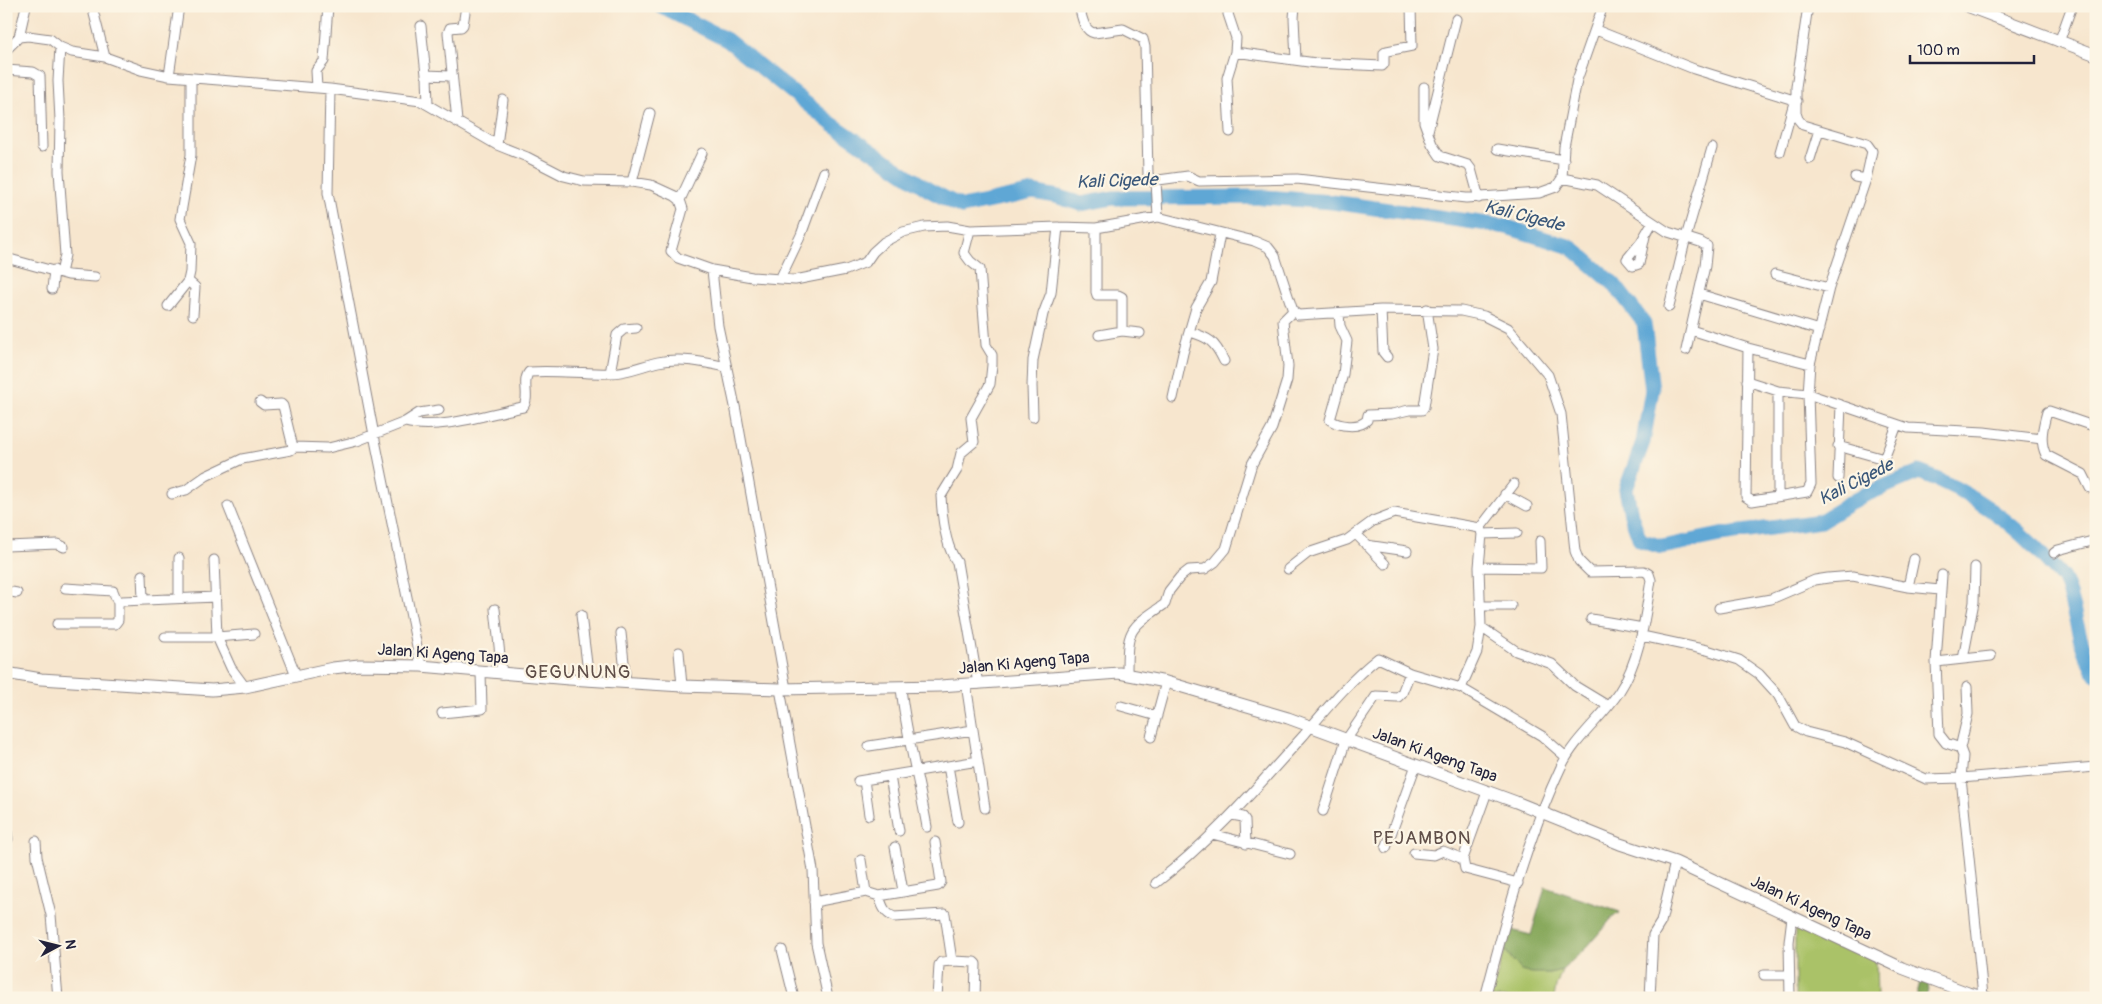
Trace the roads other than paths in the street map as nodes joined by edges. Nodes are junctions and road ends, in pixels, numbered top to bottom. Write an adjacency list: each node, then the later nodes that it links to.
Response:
1 (26, 6): 17 (street)
2 (92, 6): 23 (street)
3 (179, 6): 26 (street)
4 (328, 6): 31 (street)
5 (466, 6): 28 (street)
6 (1079, 6): 54 (street)
7 (1230, 6): 21 (street)
8 (1295, 6): 24 (street)
9 (1411, 6): 24 (street)
10 (1603, 6): 16 (street)
11 (1808, 6): 34 (street)
12 (1967, 6): 18 (street)
13 (2072, 6): 18 (street)
14 (1456, 18): 40 (street)
15 (420, 26): 27 (street)
16 (1596, 30): 34 (street); 48 (street)
17 (19, 37): 19 (street); 20 (street)
18 (2059, 42): 22 (street)
19 (60, 48): 23 (street); 67 (street)
20 (6, 50)
21 (1235, 52): 24 (street); 39 (street)
22 (2096, 55)
23 (105, 57): 26 (street)
24 (1296, 60)
25 (6, 70): 42 (street)
26 (169, 76): 29 (street)
27 (427, 76): 28 (street); 35 (street)
28 (452, 76): 37 (street)
29 (191, 79): 31 (street); 71 (street)
30 (1424, 87): 40 (street)
31 (317, 88): 32 (street)
32 (330, 89): 35 (street); 107 (street)
33 (503, 100): 41 (street)
34 (1795, 101): 38 (street); 45 (street)
35 (428, 105): 37 (street)
36 (650, 113): 53 (street)
37 (457, 121): 41 (street)
38 (1820, 130): 47 (street); 52 (street)
39 (1230, 132)
40 (1427, 133): 55 (street)
41 (497, 145): 53 (street)
42 (42, 147)
43 (1712, 148): 64 (street)
44 (1497, 149): 48 (street)
45 (1780, 152)
46 (702, 153): 56 (street)
47 (1810, 159)
48 (1564, 160): 51 (street)
49 (824, 172): 70 (street)
50 (1855, 177): 52 (street)
51 (1562, 178): 55 (street); 58 (street)
52 (1866, 178): 72 (street)
53 (632, 182): 56 (street)
54 (1155, 185): 55 (street); 57 (street)
55 (1479, 198)
56 (680, 200): 66 (street)
57 (1157, 215): 60 (street); 62 (street)
58 (1652, 223): 63 (street); 64 (street)
59 (1058, 227): 60 (street); 61 (street); 103 (street)
60 (1096, 228): 85 (street)
61 (970, 230): 70 (street); 175 (street)
62 (1220, 234): 79 (street); 86 (street)
63 (1645, 236)
64 (1686, 237): 74 (street); 76 (street)
65 (6, 258): 67 (street)
66 (712, 270): 70 (street); 94 (street)
67 (58, 271): 69 (street); 73 (street)
68 (1775, 274): 72 (street)
69 (95, 277)
70 (780, 279)
71 (188, 281): 75 (street); 81 (street)
72 (1829, 288): 84 (street)
73 (52, 289)
74 (1699, 294): 83 (street); 84 (street)
75 (168, 306)
76 (1669, 307)
77 (1427, 309): 78 (street); 80 (street); 155 (street)
78 (1381, 310): 80 (street); 91 (street)
79 (1293, 311): 80 (street); 170 (street)
80 (1339, 313)
81 (193, 315)
82 (636, 328): 95 (street)
83 (1691, 330): 89 (street); 90 (street)
84 (1820, 330): 93 (street)
85 (1122, 331): 87 (street); 88 (street)
86 (1189, 332): 92 (street); 99 (street)
87 (1140, 333)
88 (1099, 334)
89 (1748, 348): 93 (street); 96 (street)
90 (1686, 350)
91 (1387, 356)
92 (1224, 361)
93 (1810, 364): 98 (street)
94 (726, 367): 95 (street); 181 (street)
95 (610, 374): 104 (street)
96 (1747, 381): 97 (street); 116 (street)
97 (1778, 391): 98 (street); 116 (street)
98 (1808, 394): 101 (street); 116 (street)
99 (1173, 398)
100 (260, 402): 110 (street)
101 (1841, 405): 105 (street); 109 (street)
102 (439, 410): 104 (street)
103 (1033, 417)
104 (405, 422): 107 (street)
105 (1897, 424): 108 (street); 109 (street)
106 (2096, 427): 108 (street)
107 (374, 435): 110 (street); 164 (street)
108 (2042, 439): 113 (street)
109 (1838, 446): 111 (street)
110 (293, 447): 114 (street)
111 (1838, 478)
112 (1514, 484): 115 (street)
113 (2090, 488)
114 (172, 494)
115 (1506, 494): 118 (street); 119 (street)
116 (1778, 496)
117 (228, 506): 169 (street)
118 (1527, 506)
119 (1481, 531): 120 (street); 121 (street); 133 (street)
120 (1517, 533)
121 (1356, 534): 124 (street); 135 (street)
122 (2096, 540): 128 (street)
123 (1540, 541): 133 (street)
124 (1366, 545): 127 (street); 132 (street)
125 (6, 546): 126 (street)
126 (64, 547)
127 (1407, 551)
128 (2054, 553)
129 (179, 558): 144 (street)
130 (1914, 559): 138 (street)
131 (214, 560): 143 (street)
132 (1385, 564)
133 (1479, 567): 147 (street)
134 (1975, 567): 162 (street)
135 (1288, 569)
136 (142, 575): 145 (street)
137 (1942, 575): 140 (street)
138 (1908, 587): 140 (street); 149 (street)
139 (65, 588): 146 (street)
140 (1940, 590): 163 (street)
141 (6, 591): 142 (street)
142 (17, 593)
143 (216, 597): 144 (street); 159 (street)
144 (179, 598): 145 (street)
145 (143, 600): 146 (street)
146 (118, 603): 153 (street)
147 (1481, 606): 148 (street); 154 (street)
148 (1511, 606)
149 (1720, 608)
150 (495, 609): 168 (street)
151 (581, 614): 171 (street)
152 (1591, 619): 155 (street)
153 (57, 624)
154 (1481, 627): 180 (street); 183 (street)
155 (1642, 632): 183 (street); 200 (street)
156 (620, 633): 172 (street)
157 (254, 634): 159 (street)
158 (165, 637): 159 (street)
159 (217, 637): 177 (street)
160 (678, 652): 176 (street)
161 (1991, 656): 162 (street)
162 (1963, 659): 163 (street)
163 (1936, 662): 192 (street)
164 (421, 666): 165 (street, Jalan Ki Ageng Tapa); 169 (street, Jalan Ki Ageng Tapa)
165 (481, 672): 168 (street, Jalan Ki Ageng Tapa); 184 (street)
166 (6, 673): 177 (street, Jalan Ki Ageng Tapa)
167 (1410, 673): 180 (street); 186 (street); 190 (street)
168 (502, 674): 171 (street, Jalan Ki Ageng Tapa)
169 (296, 675): 177 (street, Jalan Ki Ageng Tapa)
170 (1127, 675): 173 (street, Jalan Ki Ageng Tapa); 175 (street, Jalan Ki Ageng Tapa)
171 (589, 680): 172 (street, Jalan Ki Ageng Tapa)
172 (626, 682): 176 (street, Jalan Ki Ageng Tapa)
173 (1166, 682): 185 (street); 186 (street, Jalan Ki Ageng Tapa)
174 (966, 684): 175 (street, Jalan Ki Ageng Tapa); 179 (street, Jalan Ki Ageng Tapa); 187 (street)
175 (978, 684)
176 (682, 686): 181 (street, Jalan Ki Ageng Tapa)
177 (245, 687)
178 (1967, 687): 192 (street)
179 (901, 688): 181 (street, Jalan Ki Ageng Tapa); 189 (street)
180 (1461, 688): 193 (street)
181 (783, 689): 228 (street)
182 (1121, 706): 185 (street)
183 (1608, 706): 193 (street)
184 (442, 713)
185 (1157, 716): 188 (street)
186 (1311, 726): 190 (street, Jalan Ki Ageng Tapa); 205 (street)
187 (973, 730): 189 (street); 194 (street)
188 (1151, 737)
189 (909, 740): 191 (street); 198 (street)
190 (1346, 740): 195 (street, Jalan Ki Ageng Tapa); 203 (street)
191 (869, 746)
192 (1960, 748): 200 (street)
193 (1566, 757): 204 (street)
194 (978, 761): 196 (street); 202 (street)
195 (1416, 765): 201 (street, Jalan Ki Ageng Tapa); 217 (street)
196 (948, 766): 198 (street); 207 (street)
197 (2096, 767): 200 (street)
198 (917, 772): 199 (street); 209 (street)
199 (890, 776): 206 (street); 210 (street)
200 (1962, 778): 234 (street)
201 (1487, 792): 204 (street, Jalan Ki Ageng Tapa); 220 (street)
202 (985, 808)
203 (1323, 811)
204 (1541, 813): 222 (street, Jalan Ki Ageng Tapa); 224 (street)
205 (1232, 815): 211 (street); 215 (street)
206 (869, 816)
207 (958, 822)
208 (6, 825): 212 (street)
209 (927, 827)
210 (899, 831)
211 (1212, 834): 215 (street); 223 (street)
212 (8, 839)
213 (36, 841): 235 (street)
214 (934, 842): 225 (street)
215 (1246, 844): 219 (street)
216 (895, 847): 225 (street)
217 (1386, 848)
218 (1414, 853): 220 (street)
219 (1290, 854)
220 (1463, 859): 224 (street)
221 (861, 860): 226 (street)
222 (1676, 862): 229 (street, Jalan Ki Ageng Tapa); 241 (street)
223 (1156, 883)
224 (1518, 883): 240 (street)
225 (903, 891): 227 (street)
226 (866, 892): 227 (street); 228 (street)
227 (880, 896): 231 (street)
228 (814, 902): 237 (street)
229 (1792, 917): 233 (street); 234 (street, Jalan Ki Ageng Tapa)
230 (782, 950): 236 (street)
231 (952, 961): 238 (street); 239 (street)
232 (1764, 975): 233 (street)
233 (1789, 975): 242 (street)
234 (1986, 997)
235 (58, 998)
236 (794, 998)
237 (828, 998)
238 (937, 998)
239 (975, 998)
240 (1484, 998)
241 (1650, 998)
242 (1790, 998)

